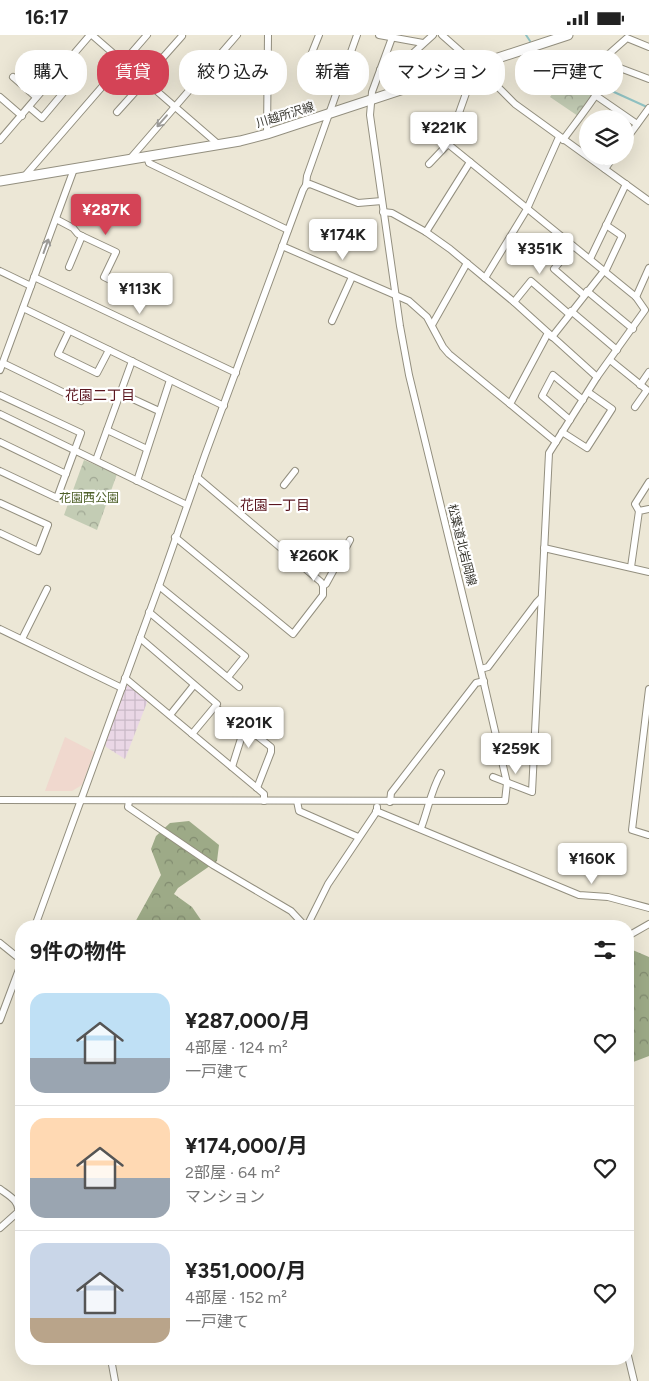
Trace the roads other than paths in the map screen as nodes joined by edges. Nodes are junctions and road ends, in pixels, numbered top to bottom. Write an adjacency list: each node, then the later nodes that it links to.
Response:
1 (91, 35): 17 (street); 18 (street)
2 (147, 35): 19 (street)
3 (237, 35): 45 (street)
4 (268, 35): 52 (street)
5 (319, 35): 20 (street)
6 (357, 35): 21 (street)
7 (379, 35): 11 (street)
8 (442, 35): 24 (street)
9 (568, 35): 27 (main road, 川越所沢線)
10 (182, 36): 26 (street)
11 (392, 36): 13 (street); 22 (street)
12 (431, 36): 15 (street)
13 (407, 37): 15 (street)
14 (628, 37): 16 (street); 25 (street)
15 (424, 43): 23 (street)
16 (649, 47)
17 (78, 50)
18 (109, 50)
19 (134, 50)
20 (313, 50)
21 (351, 50)
22 (387, 50)
23 (416, 50)
24 (459, 50)
25 (613, 50)
26 (169, 51)
27 (505, 56)
28 (623, 69): 31 (street)
29 (379, 73): 43 (street)
30 (13, 77): 42 (street)
31 (649, 79)
32 (97, 92): 64 (street)
33 (505, 94): 53 (street)
34 (61, 95): 44 (street)
35 (132, 95): 47 (street)
36 (161, 95): 45 (street)
37 (335, 95): 48 (street)
38 (385, 95): 43 (main road, 川越所沢線)
39 (465, 95): 56 (street)
40 (595, 95): 50 (street); 53 (street)
41 (0, 97): 49 (street)
42 (36, 97): 44 (street)
43 (370, 100): 48 (main road, 川越所沢線); 68 (street, 松葉道北岩岡線)
44 (29, 107): 49 (street)
45 (174, 107): 55 (street); 58 (street, one-way to 58)
46 (648, 109): 50 (street)
47 (117, 113)
48 (329, 114): 52 (main road, 川越所沢線); 67 (street)
49 (22, 116): 54 (street)
50 (637, 124): 51 (street)
51 (634, 128)
52 (268, 134): 55 (main road, 川越所沢線)
53 (561, 138): 63 (street); 70 (street)
54 (0, 140)
55 (218, 144): 57 (main road, 川越所沢線)
56 (448, 144): 59 (street); 60 (street)
57 (147, 157): 58 (main road, 川越所沢線); 74 (street)
58 (129, 160): 62 (main road, 川越所沢線)
59 (470, 162): 70 (street); 75 (street)
60 (429, 164)
61 (608, 165): 63 (street)
62 (74, 169): 64 (main road, 川越所沢線); 72 (street)
63 (605, 169): 66 (street)
64 (23, 178): 65 (main road, 川越所沢線)
65 (0, 181)
66 (626, 184): 69 (street); 73 (street)
67 (306, 185): 68 (street); 74 (street)
68 (382, 201): 71 (street, 松葉道北岩岡線)
69 (649, 201)
70 (527, 209): 77 (street); 87 (street)
71 (383, 212): 75 (street); 91 (street, 松葉道北岩岡線)
72 (56, 219): 76 (street); 85 (street, one-way to 72)
73 (606, 225): 79 (street); 84 (street)
74 (288, 229): 78 (street)
75 (426, 232): 80 (street)
76 (82, 236): 81 (street); 89 (street)
77 (573, 245): 79 (street); 90 (street)
78 (282, 246): 86 (street); 109 (street)
79 (590, 259): 84 (street)
80 (467, 263): 87 (street); 98 (street)
81 (69, 267)
82 (649, 269): 92 (street)
83 (0, 271): 88 (street)
84 (604, 271): 90 (street); 92 (street)
85 (34, 277): 88 (street); 109 (street)
86 (352, 277): 91 (street); 97 (street)
87 (485, 278): 93 (street)
88 (31, 286): 94 (street)
89 (135, 292)
90 (586, 293): 96 (street); 99 (street)
91 (395, 295): 98 (street); 156 (street, 松葉道北岩岡線)
92 (636, 297): 95 (street)
93 (514, 302): 96 (street); 101 (street)
94 (22, 309): 100 (street); 104 (street)
95 (647, 311): 99 (street)
96 (570, 313): 101 (street); 103 (street)
97 (332, 321)
98 (432, 325): 118 (street)
99 (633, 329): 103 (street)
100 (69, 331): 102 (street); 102 (street)
101 (550, 335): 110 (street); 118 (street)
102 (109, 350): 106 (street)
103 (617, 350): 105 (street)
104 (2, 359): 107 (street); 117 (street)
105 (610, 359): 110 (street); 112 (street)
106 (132, 361): 111 (street); 114 (street)
107 (0, 370)
108 (649, 372): 112 (street)
109 (236, 373): 119 (street)
110 (597, 377): 113 (street)
111 (170, 380): 119 (street); 121 (street)
112 (640, 385): 120 (street)
113 (588, 392): 116 (street); 125 (street)
114 (120, 393): 121 (street); 124 (street)
115 (0, 395): 128 (street)
116 (583, 400): 123 (street); 123 (street)
117 (81, 401)
118 (510, 405): 127 (street)
119 (224, 406): 134 (street)
120 (635, 407)
121 (159, 411): 129 (street)
122 (0, 414): 128 (street)
123 (570, 420): 125 (street)
124 (107, 429): 129 (street); 130 (street)
125 (562, 432): 127 (street)
126 (0, 442): 133 (street)
127 (556, 442): 145 (street)
128 (74, 449): 130 (street); 133 (street)
129 (147, 449): 135 (street)
130 (96, 461): 135 (street)
131 (0, 471): 133 (street)
132 (295, 471): 137 (street)
133 (66, 474)
134 (197, 477): 139 (street); 149 (street)
135 (137, 481): 139 (street)
136 (649, 482): 141 (street)
137 (284, 485)
138 (0, 503): 142 (street)
139 (187, 505): 143 (street)
140 (649, 509): 141 (street)
141 (639, 511): 146 (street)
142 (0, 533)
143 (175, 537): 148 (street); 149 (street)
144 (350, 540): 149 (street)
145 (544, 548): 146 (street); 151 (street)
146 (631, 567): 147 (street)
147 (649, 572)
148 (159, 586): 152 (street); 157 (street)
149 (324, 586)
150 (47, 589): 155 (street)
151 (541, 598): 156 (street); 172 (street)
152 (149, 612): 154 (street); 157 (street)
153 (0, 629): 155 (street)
154 (140, 638): 158 (street); 160 (street)
155 (22, 639): 162 (street)
156 (481, 669): 159 (street, 松葉道北岩岡線)
157 (228, 677): 161 (street)
158 (125, 679): 162 (street); 165 (street)
159 (484, 681): 172 (street, 松葉道北岩岡線); 181 (street)
160 (194, 685): 164 (street); 165 (street)
161 (239, 687)
162 (122, 688): 175 (street)
163 (649, 689): 166 (street)
164 (214, 707): 167 (street); 168 (street)
165 (170, 715): 168 (street)
166 (647, 725): 184 (street)
167 (245, 726): 169 (street); 173 (street)
168 (192, 734): 169 (street)
169 (232, 767): 173 (street)
170 (441, 773): 179 (street)
171 (493, 777): 172 (street)
172 (507, 783): 179 (street, 松葉道北岩岡線)
173 (258, 788): 177 (street)
174 (0, 799): 175 (street)
175 (80, 801): 176 (street); 187 (street)
176 (129, 801): 177 (street); 188 (street)
177 (264, 801): 178 (street)
178 (298, 801): 180 (street); 185 (street)
179 (431, 801): 181 (street); 183 (street)
180 (377, 802): 181 (street); 182 (street)
181 (390, 802)
182 (376, 811): 183 (street); 185 (street)
183 (421, 828): 186 (street)
184 (648, 835)
185 (358, 837): 189 (street)
186 (649, 908)
187 (37, 920)
188 (300, 920)
189 (309, 920)
190 (649, 924): 191 (street)
191 (634, 933)
192 (0, 943): 193 (street)
193 (15, 955)
194 (15, 982): 195 (street)
195 (0, 1021)
196 (0, 1189): 197 (street)
197 (15, 1201)
198 (15, 1215): 199 (street)
199 (0, 1228)
200 (112, 1365): 202 (street)
201 (630, 1365): 203 (street)
202 (115, 1381)
203 (634, 1381)

